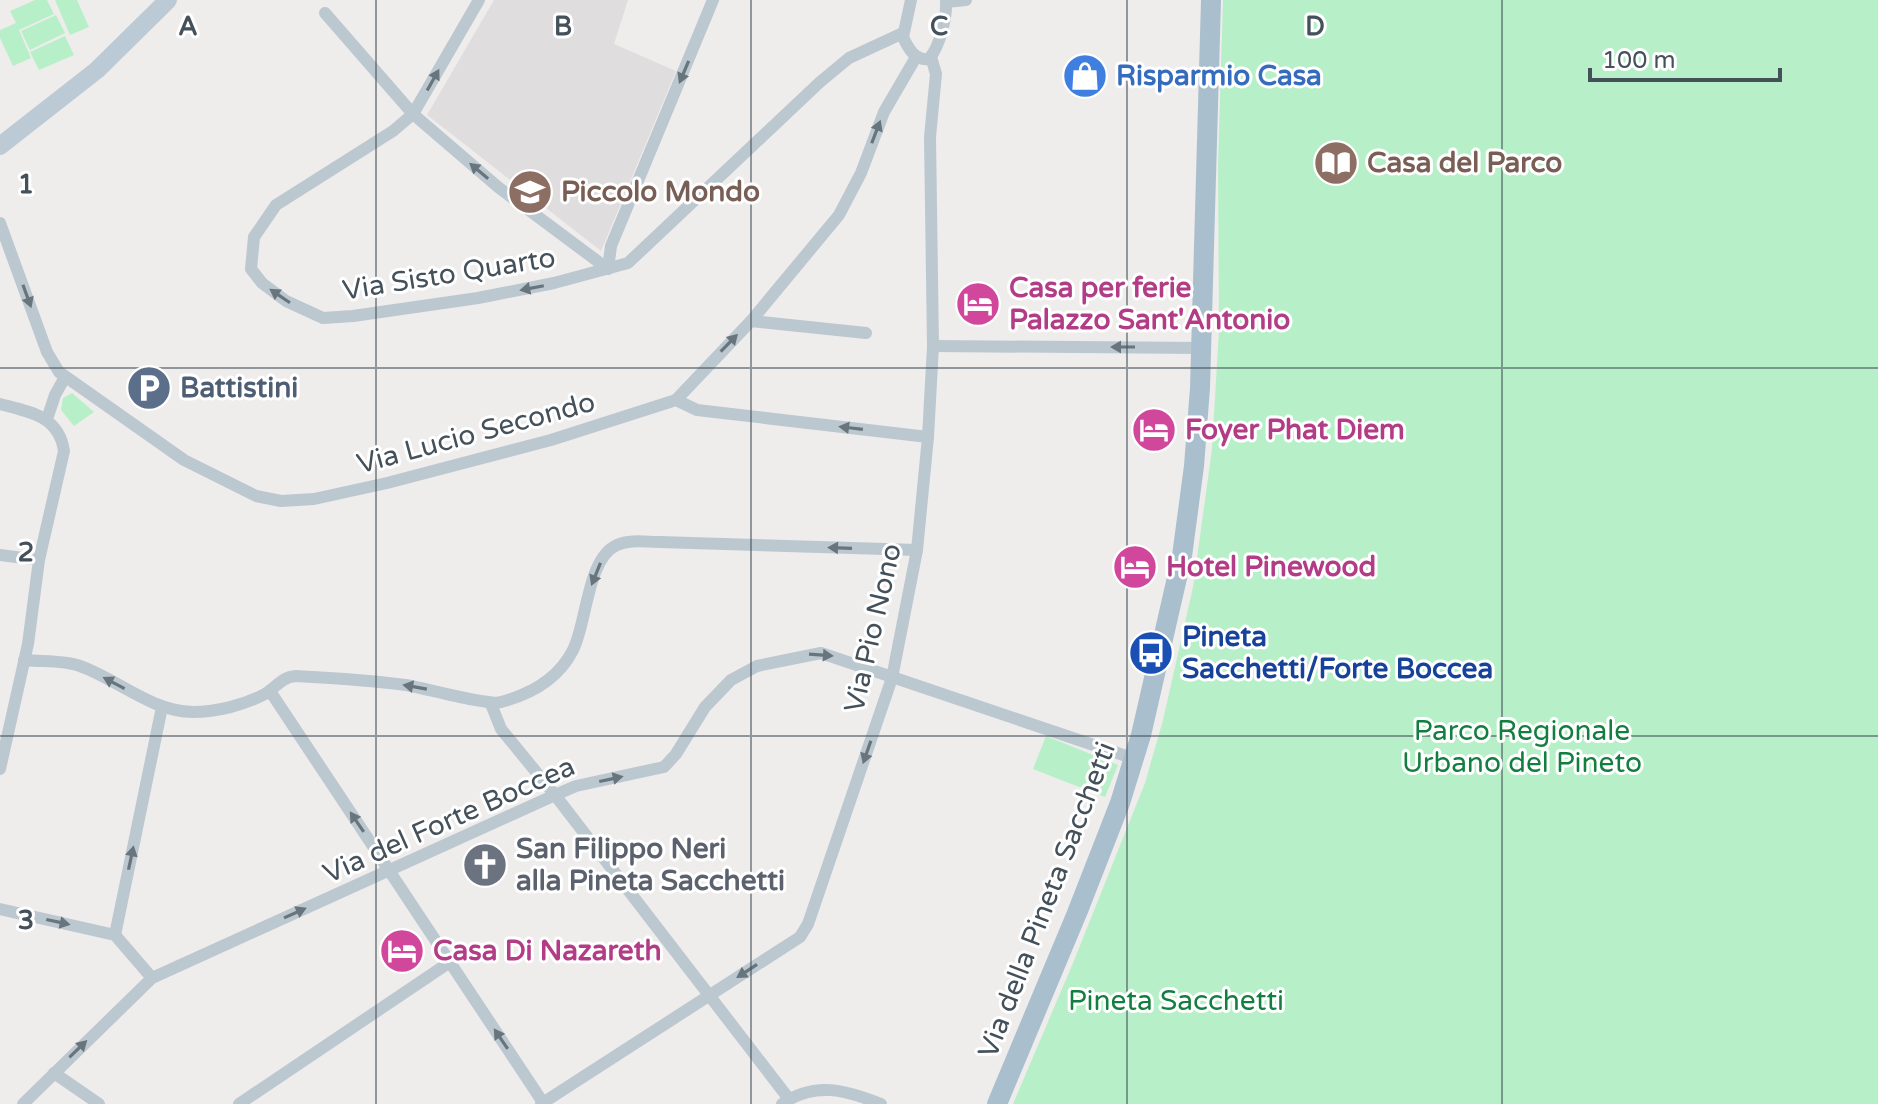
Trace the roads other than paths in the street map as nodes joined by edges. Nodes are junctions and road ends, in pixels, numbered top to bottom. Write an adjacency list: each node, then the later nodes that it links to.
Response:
1 (168, 0): 13 (main road)
2 (479, 0): 12 (street, Via Sisto Quarto, one-way to 2)
3 (713, 0): 15 (street, one-way to 15)
4 (966, 0): 7 (street)
5 (1211, 0): 19 (main road, Via della Pineta Sacchetti)
6 (909, 1): 9 (street)
7 (946, 1): 11 (street)
8 (325, 13): 12 (street)
9 (903, 33): 10 (street); 15 (street, Via Sisto Quarto)
10 (916, 57): 11 (street); 16 (street, one-way to 10)
11 (931, 57): 18 (street, Via Pio Nono)
12 (413, 114): 15 (street, one-way to 12); 15 (street, Via Sisto Quarto, one-way to 12)
13 (0, 146)
14 (0, 223): 20 (street, Via Lucio Secondo, one-way to 20)
15 (608, 269)
16 (751, 321): 17 (street); 21 (street, one-way to 16)
17 (866, 333)
18 (933, 346): 19 (street, one-way to 18); 24 (street, Via Pio Nono)
19 (1201, 348): 33 (main road, Via della Pineta Sacchetti)
20 (65, 377): 21 (street, Via Lucio Secondo); 23 (street)
21 (676, 400): 24 (street, one-way to 21)
22 (0, 404): 23 (street)
23 (47, 419): 27 (street)
24 (928, 437): 25 (street, Via Pio Nono)
25 (917, 550): 29 (street, Via Pio Nono); 31 (street, one-way to 31)
26 (0, 555): 27 (street)
27 (39, 560): 28 (street)
28 (24, 660): 32 (street, one-way to 28); 34 (street)
29 (892, 678): 33 (street, Via del Forte Boccea); 35 (street, Via del Forte Boccea, one-way to 29); 41 (street, Via Pio Nono, one-way to 41)
30 (270, 691): 31 (street, one-way to 30); 32 (street); 36 (street, one-way to 30)
31 (491, 704): 35 (street)
32 (162, 707): 38 (street, one-way to 32)
33 (1135, 759): 49 (main road, Via della Pineta Sacchetti)
34 (0, 769)
35 (555, 795): 36 (street, Via del Forte Boccea); 41 (street)
36 (390, 871): 39 (street); 40 (street, Via del Forte Boccea, one-way to 36)
37 (0, 909): 38 (street, one-way to 38)
38 (115, 935): 40 (street)
39 (450, 962): 44 (street, one-way to 39); 47 (street)
40 (152, 978): 42 (street, Via del Forte Boccea, one-way to 40)
41 (709, 995): 43 (street); 44 (street, Via Pio Nono)
42 (54, 1073): 45 (street, Via del Forte Boccea); 46 (street)
43 (785, 1102): 48 (street)
44 (543, 1103)
45 (23, 1104)
46 (99, 1104)
47 (239, 1104)
48 (881, 1104)
49 (997, 1104)

